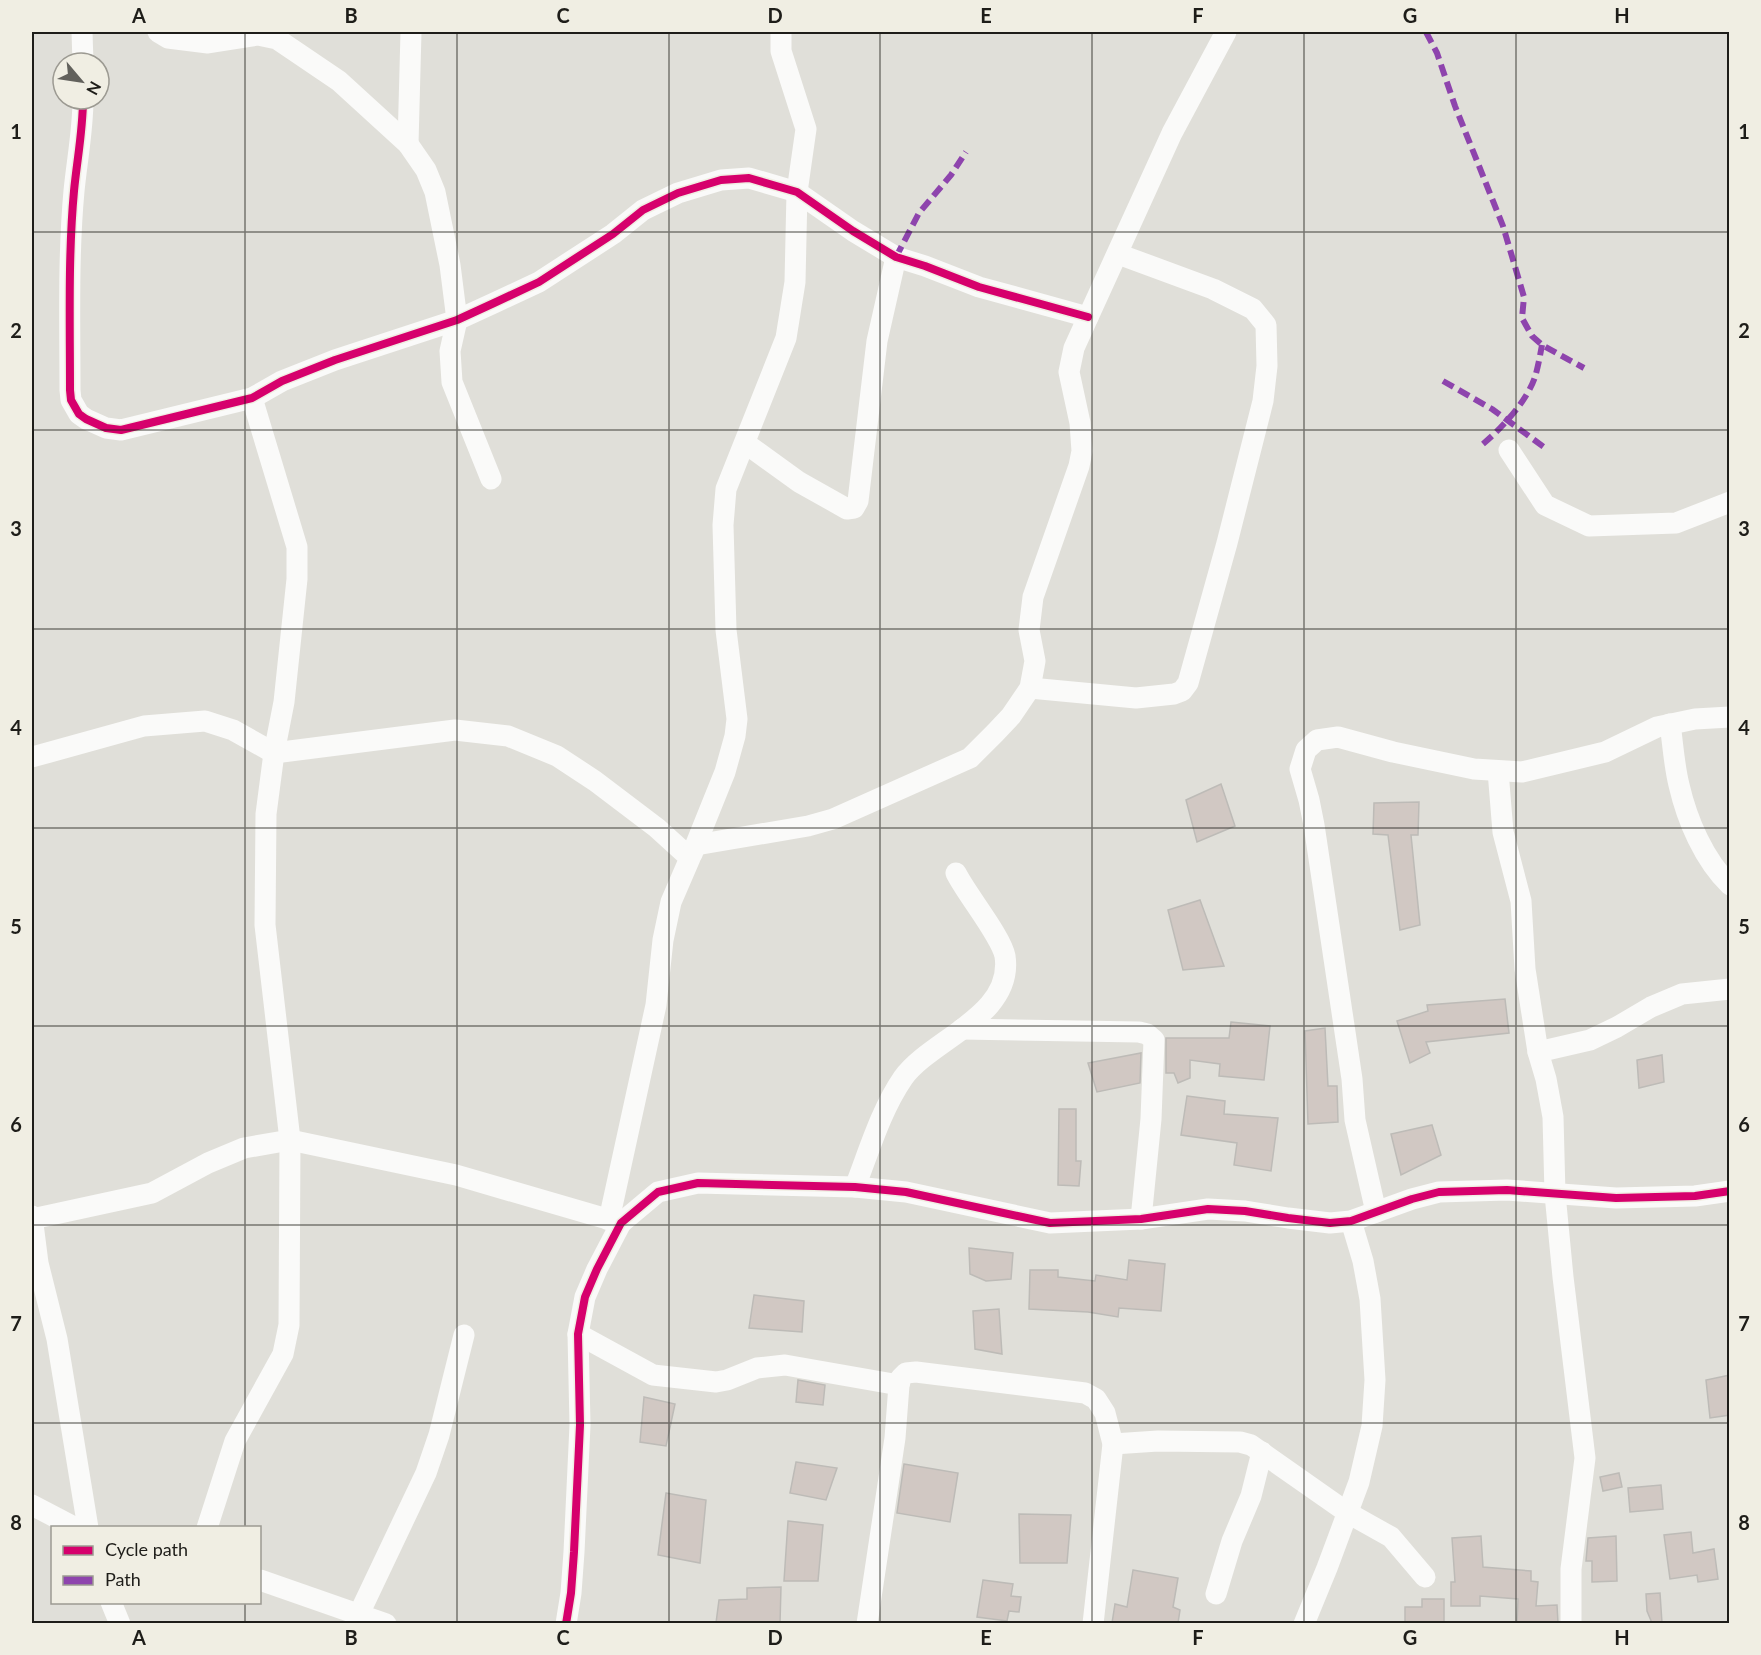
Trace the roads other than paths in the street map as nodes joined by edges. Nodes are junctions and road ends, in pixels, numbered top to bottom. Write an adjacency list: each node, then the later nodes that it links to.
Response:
1 (82, 32): 6 (street)
2 (158, 32): 8 (street)
3 (411, 32): 8 (street)
4 (781, 32): 9 (street)
5 (1226, 32): 10 (street)
6 (83, 51)
7 (83, 111): 14 (street)
8 (408, 144): 13 (street)
9 (797, 192): 11 (street); 13 (street); 15 (street)
10 (1118, 254): 12 (street); 19 (street)
11 (896, 257): 12 (street); 15 (street)
12 (1088, 317): 19 (street)
13 (458, 320): 14 (street); 17 (street)
14 (252, 398): 22 (street)
15 (745, 443): 25 (street)
16 (1509, 450): 18 (street)
17 (491, 479)
18 (1730, 502)
19 (1030, 688): 25 (street)
20 (1730, 717): 21 (street)
21 (1670, 724): 24 (street); 27 (street)
22 (274, 753): 23 (street); 25 (street); 31 (street)
23 (32, 757)
24 (1498, 771): 30 (street); 35 (street)
25 (693, 852): 39 (street)
26 (956, 873): 29 (street)
27 (1730, 885)
28 (1730, 989): 30 (street)
29 (962, 1029): 32 (street); 37 (street)
30 (1539, 1052): 34 (street)
31 (290, 1140): 36 (street); 39 (street); 50 (street)
32 (855, 1187): 37 (street); 39 (street)
33 (1730, 1191): 34 (street)
34 (1555, 1194): 35 (street); 62 (street)
35 (1376, 1212): 38 (street)
36 (32, 1217): 40 (street)
37 (1142, 1219): 38 (street)
38 (1350, 1221): 47 (street)
39 (615, 1222): 41 (street)
40 (35, 1264): 49 (street)
41 (578, 1334): 43 (street); 58 (street)
42 (464, 1335): 55 (street)
43 (899, 1385): 44 (street); 59 (street)
44 (1113, 1444): 45 (street); 60 (street)
45 (1262, 1452): 47 (street); 53 (street)
46 (32, 1505): 48 (street)
47 (1348, 1514): 51 (street); 61 (street)
48 (74, 1526)
49 (88, 1526)
50 (207, 1526)
51 (1425, 1577)
52 (261, 1580): 55 (street)
53 (1216, 1594)
54 (112, 1604): 56 (street)
55 (359, 1614): 57 (street)
56 (120, 1623)
57 (386, 1623)
58 (566, 1623)
59 (867, 1623)
60 (1093, 1623)
61 (1304, 1623)
62 (1571, 1623)

